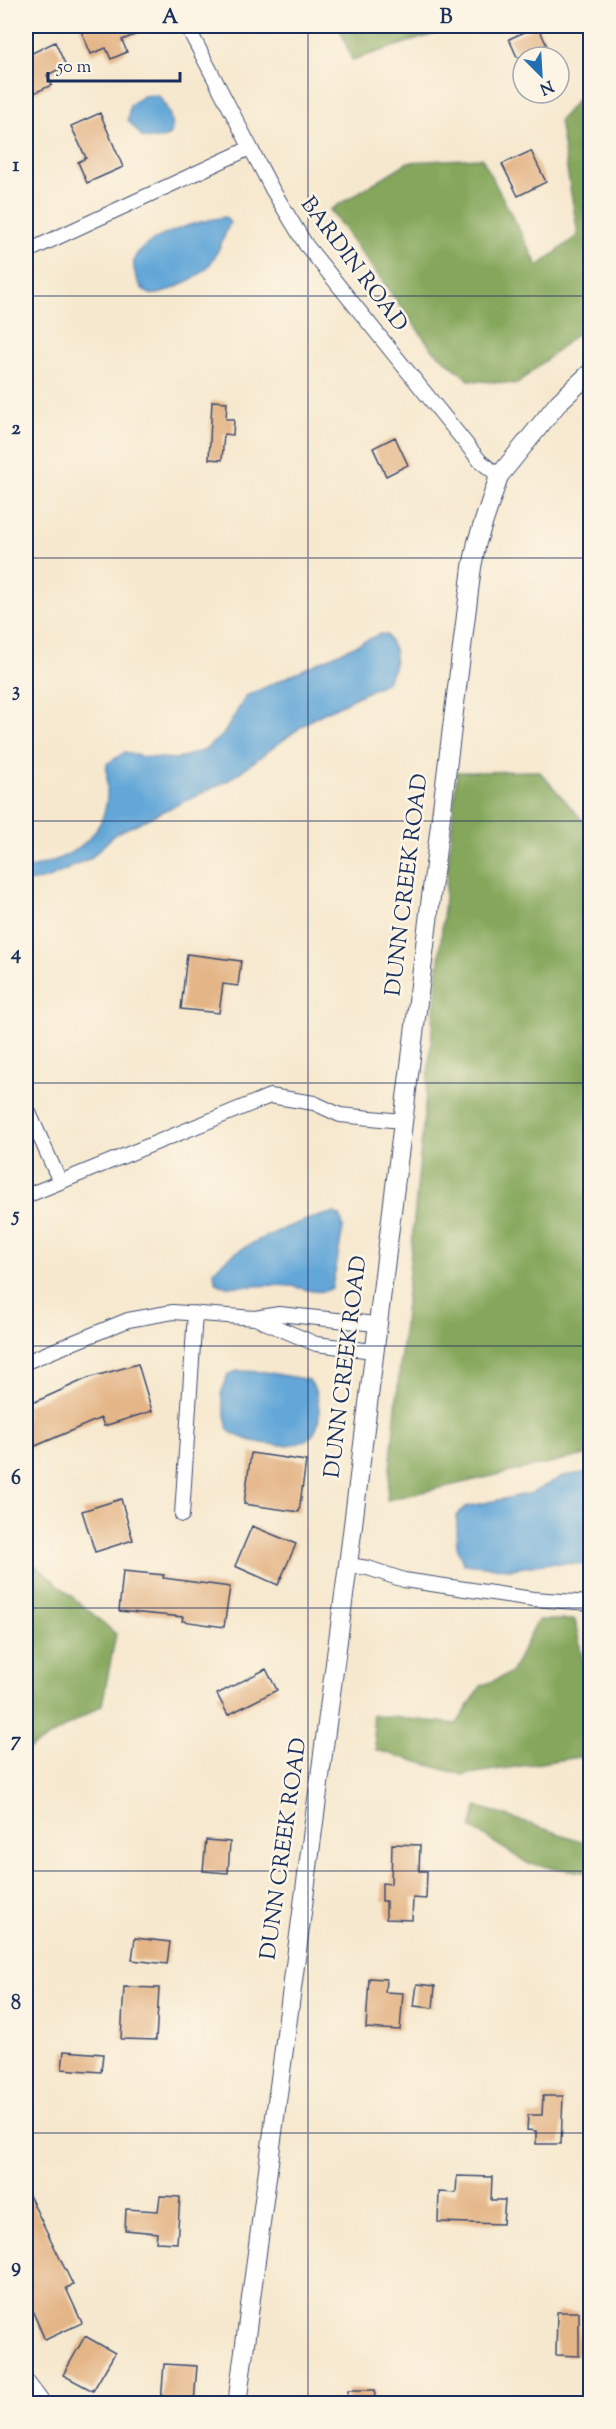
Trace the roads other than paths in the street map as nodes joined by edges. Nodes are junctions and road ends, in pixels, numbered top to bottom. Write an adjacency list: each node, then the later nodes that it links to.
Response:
1 (187, 26): 2 (street, BARDIN ROAD)
2 (250, 148): 3 (street); 5 (street, BARDIN ROAD)
3 (26, 252)
4 (591, 373): 5 (street, DUNN CREEK ROAD)
5 (500, 476): 7 (street, DUNN CREEK ROAD)
6 (26, 1106): 8 (street)
7 (402, 1121): 8 (street); 12 (street, DUNN CREEK ROAD)
8 (60, 1182): 9 (street)
9 (26, 1196)
10 (195, 1313): 11 (street); 14 (street); 15 (street)
11 (255, 1318): 12 (street); 13 (street)
12 (376, 1324): 13 (street, DUNN CREEK ROAD)
13 (373, 1351): 16 (street, DUNN CREEK ROAD)
14 (26, 1362)
15 (182, 1515)
16 (348, 1565): 17 (street); 20 (street, DUNN CREEK ROAD)
17 (591, 1603)
18 (26, 2380): 19 (street)
19 (44, 2403)
20 (237, 2403)

